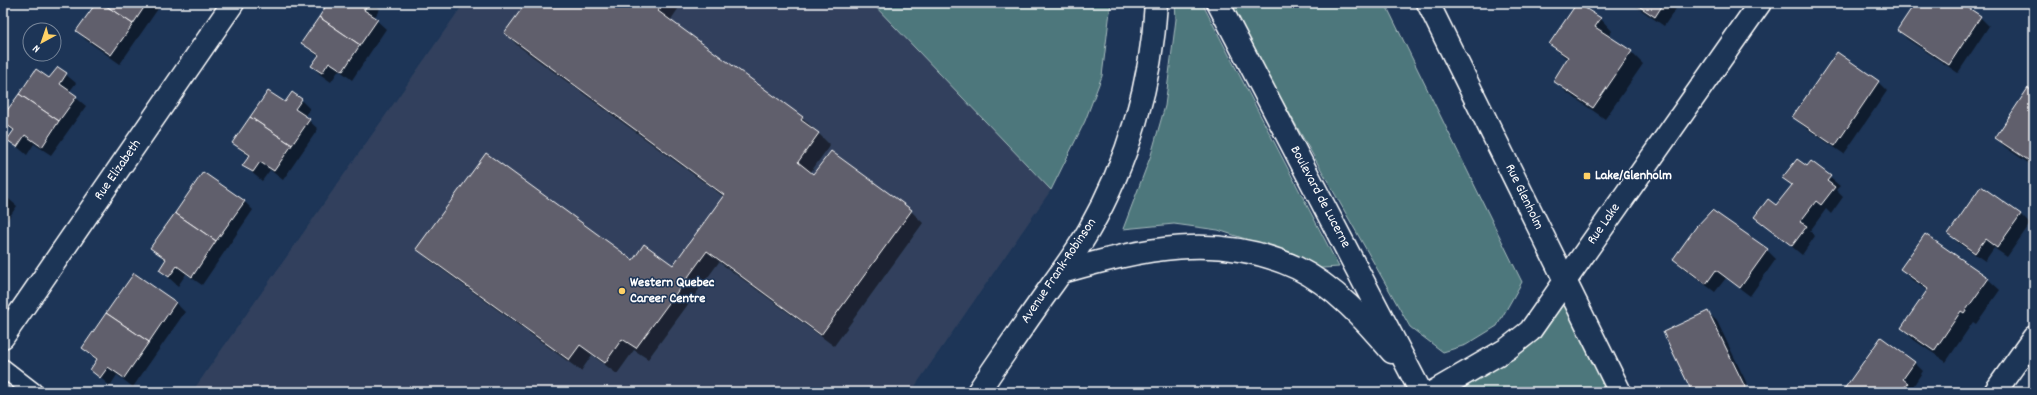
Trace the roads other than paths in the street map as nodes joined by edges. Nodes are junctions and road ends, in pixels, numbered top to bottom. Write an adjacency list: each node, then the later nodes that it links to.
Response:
1 (234, 3): 8 (street, Rue Elizabeth)
2 (1156, 3): 6 (street, Avenue Frank-Robinson)
3 (1218, 3): 13 (street, Boulevard de Lucerne)
4 (1428, 3): 7 (street, Rue Glenholm)
5 (1760, 3): 7 (street, Rue Lake)
6 (1062, 272): 12 (street, Avenue Frank-Robinson); 13 (street)
7 (1565, 279): 14 (street, Rue Lake); 15 (street, Rue Glenholm)
8 (3, 337)
9 (2034, 337): 16 (street)
10 (3, 368): 11 (lane)
11 (34, 392)
12 (978, 392)
13 (1421, 392)
14 (1432, 392)
15 (1620, 392)
16 (1996, 392)

